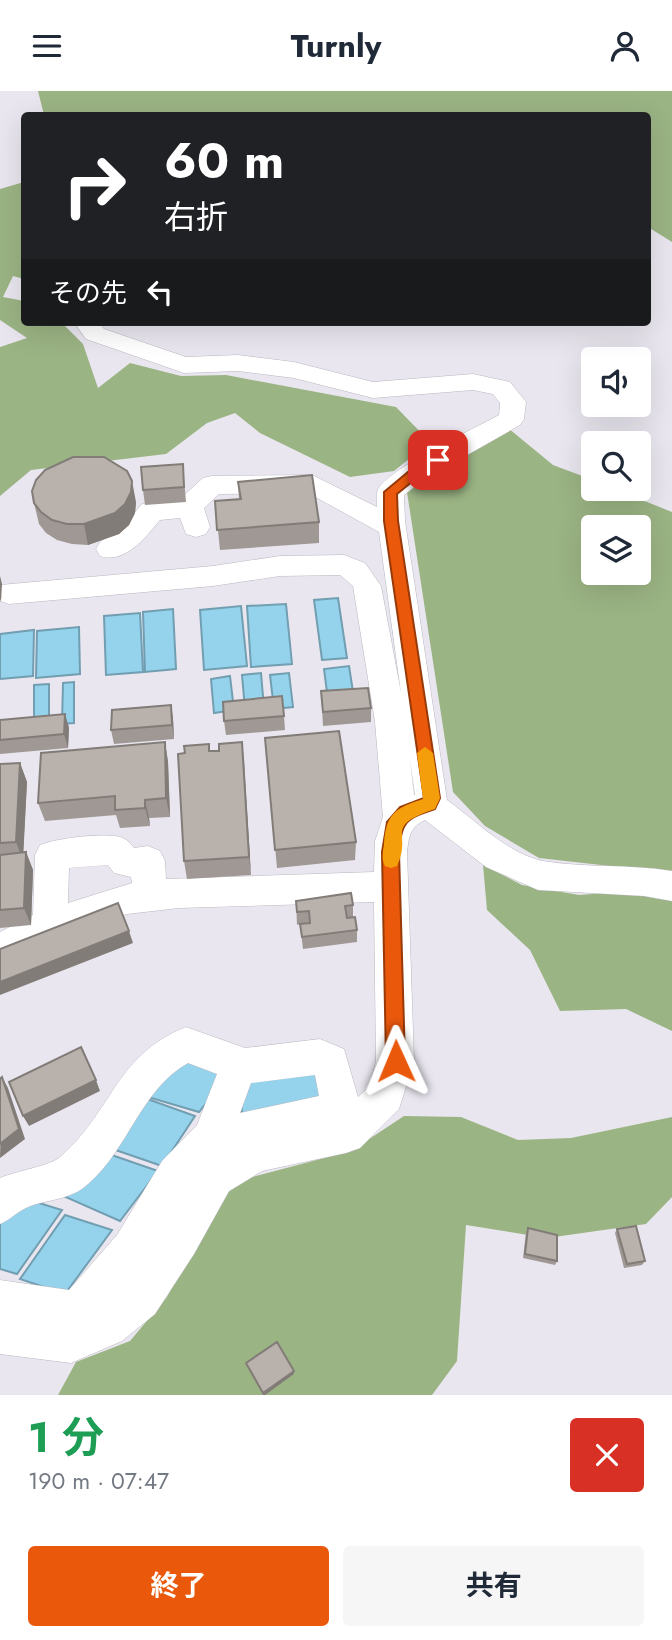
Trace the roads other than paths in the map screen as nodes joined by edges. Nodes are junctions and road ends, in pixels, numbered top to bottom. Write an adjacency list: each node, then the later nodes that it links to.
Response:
1 (89, 326): 2 (street)
2 (392, 527): 3 (street); 5 (street)
3 (110, 549)
4 (9, 593): 5 (street)
5 (414, 812): 6 (street); 7 (street)
6 (391, 886): 8 (street); 15 (street)
7 (672, 886)
8 (149, 896): 9 (street); 9 (street)
9 (50, 925): 10 (street)
10 (0, 948)
11 (239, 1064): 12 (street); 12 (street); 13 (street)
12 (212, 1138): 14 (street)
13 (0, 1204)
14 (0, 1301)
15 (0, 1333)

